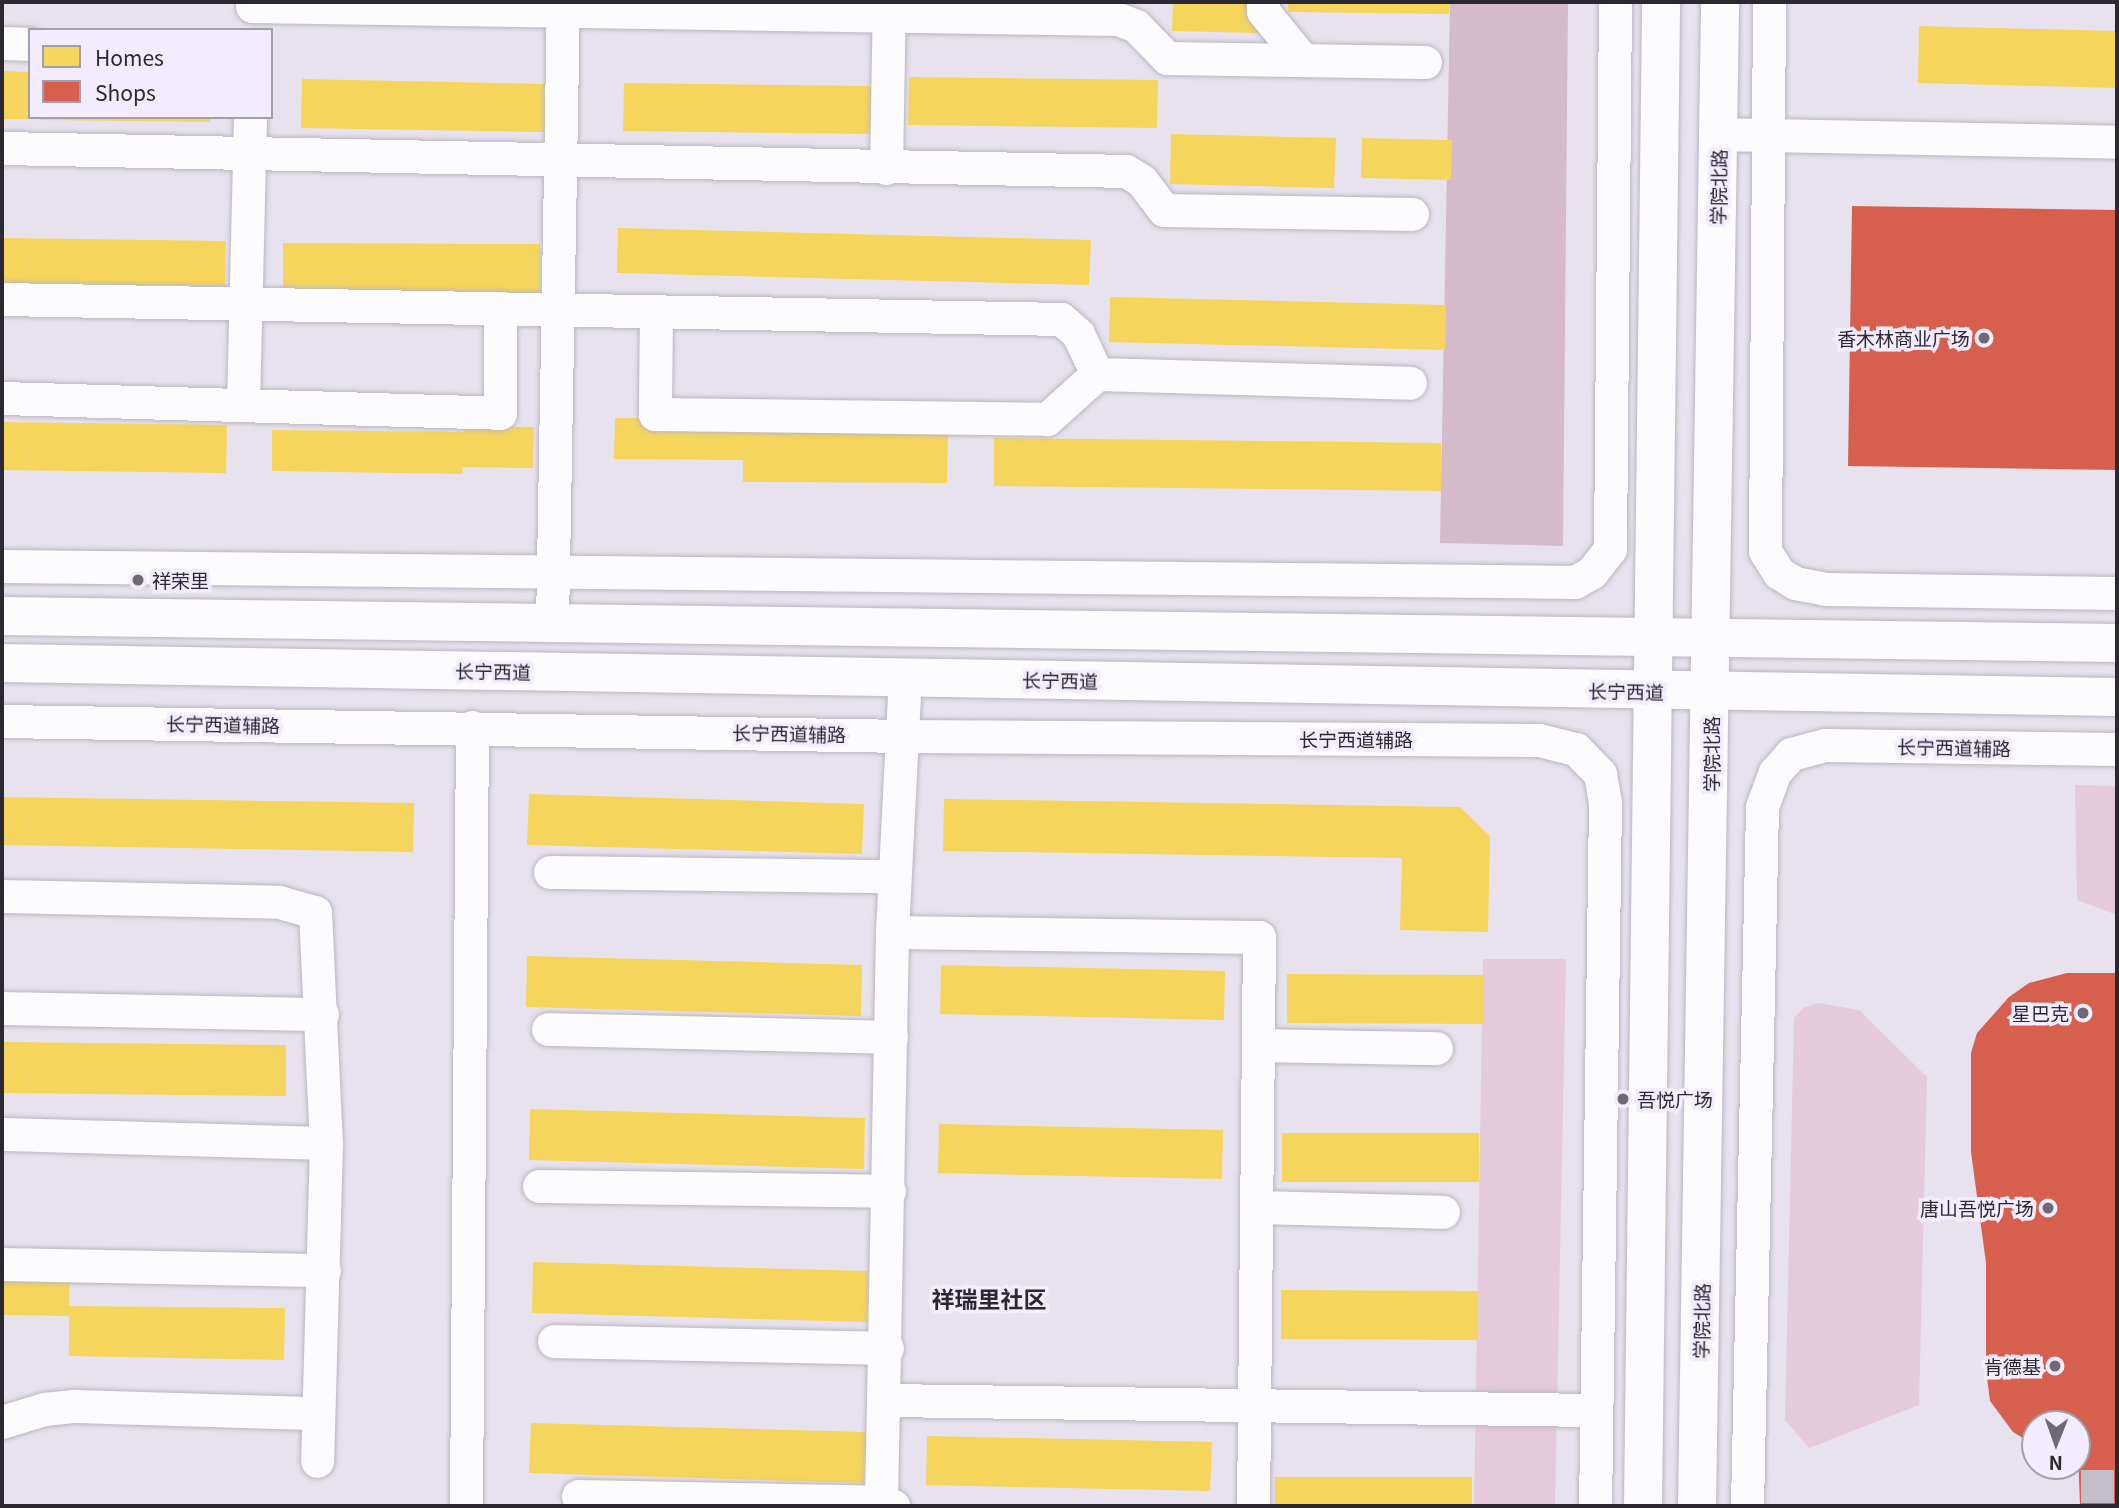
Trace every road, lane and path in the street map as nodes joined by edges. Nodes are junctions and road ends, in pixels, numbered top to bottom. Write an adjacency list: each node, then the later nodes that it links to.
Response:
1 (1263, 2): 11 (street)
2 (1615, 2): 32 (street)
3 (1661, 2): 36 (main road)
4 (1720, 2): 14 (main road, 学院北路)
5 (1769, 2): 15 (street)
6 (563, 6): 7 (street); 8 (street); 19 (street)
7 (889, 10): 11 (street); 20 (street)
8 (250, 13)
9 (2, 43): 10 (street)
10 (28, 44)
11 (1302, 59): 12 (street)
12 (1425, 62)
13 (250, 119): 18 (street)
14 (1718, 134): 15 (street); 37 (main road, 学院北路)
15 (1767, 135): 16 (street); 33 (street)
16 (2117, 142)
17 (2, 148): 18 (street)
18 (249, 153): 19 (street); 23 (street)
19 (561, 162): 20 (street); 25 (street)
20 (886, 168): 21 (street)
21 (1412, 214)
22 (2, 299): 23 (street)
23 (246, 304): 24 (street); 30 (street)
24 (500, 310): 25 (street); 30 (street)
25 (559, 311): 26 (street); 32 (street)
26 (656, 311): 27 (street); 27 (street)
27 (1097, 373): 28 (street)
28 (1410, 383)
29 (2, 398): 30 (street)
30 (243, 405)
31 (2, 566): 32 (street)
32 (555, 569): 35 (street)
33 (2117, 593)
34 (2, 616): 35 (main road)
35 (552, 624): 36 (main road)
36 (1652, 639): 37 (main road); 41 (main road)
37 (1712, 639): 38 (main road); 42 (main road, 学院北路)
38 (2117, 643)
39 (2, 663): 40 (main road, 长宁西道)
40 (905, 677): 41 (main road, 长宁西道); 46 (street)
41 (1651, 692): 42 (main road, 长宁西道); 79 (main road)
42 (1712, 692): 43 (main road, 长宁西道); 80 (main road, 学院北路)
43 (2117, 697)
44 (2, 721): 45 (street, 长宁西道辅路)
45 (472, 727): 46 (street, 长宁西道辅路); 76 (street)
46 (904, 736): 49 (street); 70 (street, 长宁西道辅路)
47 (2117, 749): 81 (street, 长宁西道辅路)
48 (550, 872): 49 (street)
49 (894, 876): 51 (street)
50 (2, 896): 53 (street)
51 (892, 933): 55 (street); 56 (street)
52 (2, 1008): 53 (street)
53 (322, 1014): 59 (street)
54 (548, 1030): 55 (street)
55 (891, 1037): 61 (street)
56 (1258, 1045): 57 (street); 62 (street)
57 (1436, 1048)
58 (2, 1134): 59 (street)
59 (326, 1143): 65 (street)
60 (539, 1186): 61 (street)
61 (889, 1191): 67 (street)
62 (1256, 1207): 63 (street); 69 (street)
63 (1443, 1212)
64 (2, 1265): 65 (street)
65 (324, 1270): 71 (street)
66 (554, 1341): 67 (street)
67 (887, 1348): 68 (street)
68 (886, 1400): 69 (street); 75 (street)
69 (1254, 1405): 70 (street); 77 (street)
70 (1596, 1410): 78 (street)
71 (318, 1413): 72 (street); 73 (street)
72 (2, 1422)
73 (317, 1461)
74 (578, 1496): 75 (street)
75 (887, 1504)
76 (466, 1506)
77 (1253, 1506)
78 (1595, 1506)
79 (1643, 1506)
80 (1697, 1506)
81 (1747, 1506)

